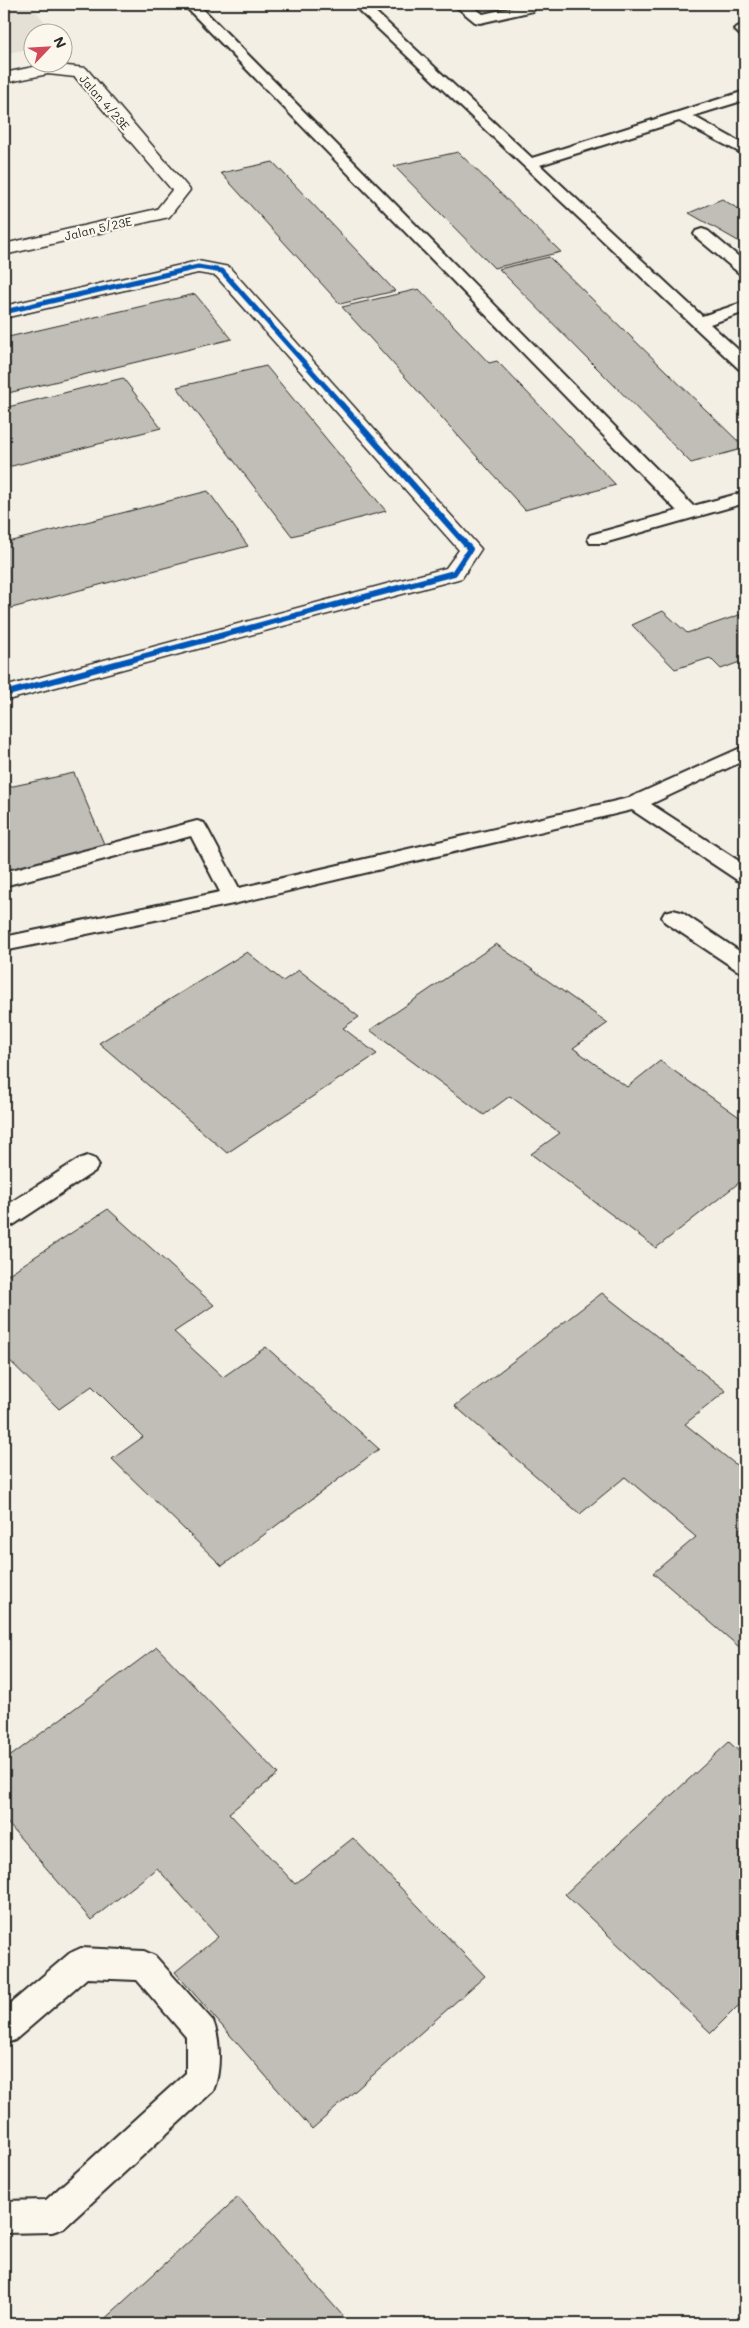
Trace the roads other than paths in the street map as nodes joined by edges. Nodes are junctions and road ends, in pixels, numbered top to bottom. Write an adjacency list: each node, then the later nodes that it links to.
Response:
1 (190, 4): 19 (lane)
2 (359, 4): 9 (lane)
3 (460, 4): 4 (lane)
4 (528, 8)
5 (4, 78): 10 (street, Jalan 4/23E)
6 (745, 94): 7 (lane)
7 (680, 115): 8 (lane); 9 (lane)
8 (745, 151)
9 (531, 163): 16 (lane)
10 (181, 190): 12 (street, Jalan 5/23E)
11 (702, 234): 13 (lane)
12 (4, 250)
13 (745, 270)
14 (745, 307): 16 (lane)
15 (4, 312): 21 (street)
16 (699, 322): 17 (lane)
17 (745, 365)
18 (745, 497): 19 (lane)
19 (689, 512): 20 (lane)
20 (597, 539)
21 (4, 694)
22 (745, 752): 23 (lane)
23 (635, 803): 24 (lane); 26 (lane)
24 (745, 875)
25 (4, 879): 26 (lane)
26 (233, 898): 28 (lane)
27 (673, 917): 29 (lane)
28 (4, 944)
29 (745, 965)
30 (87, 1165): 31 (lane)
31 (4, 1219)
32 (4, 2029): 33 (lane)
33 (4, 2217)

